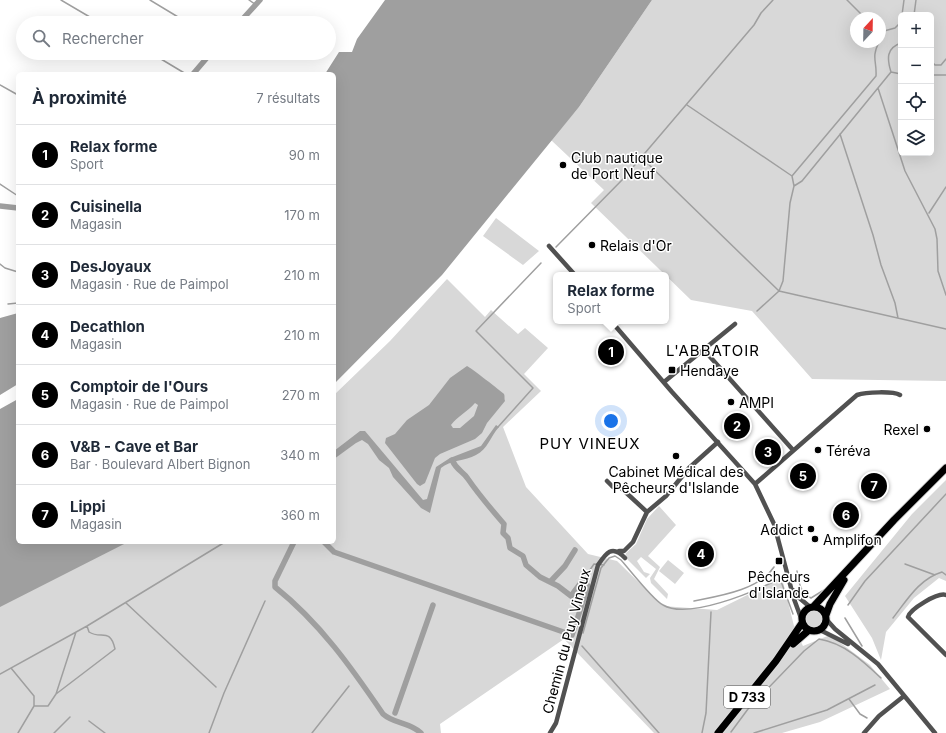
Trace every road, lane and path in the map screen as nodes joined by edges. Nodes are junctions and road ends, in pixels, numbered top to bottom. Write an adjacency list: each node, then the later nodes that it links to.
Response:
1 (549, 246): 2 (street)
2 (572, 272)
3 (614, 324): 6 (street)
4 (734, 324): 5 (street)
5 (704, 350): 6 (street); 9 (street)
6 (664, 382): 8 (street)
7 (900, 395): 9 (street)
8 (718, 442): 12 (street); 13 (street)
9 (793, 450): 12 (street)
10 (946, 468): 16 (main road)
11 (607, 481): 13 (street)
12 (755, 484): 17 (street)
13 (647, 512): 14 (street, Chemin du Puy Vineux)
14 (619, 551): 15 (street); 28 (street, Chemin du Puy Vineux)
15 (624, 558)
16 (858, 561): 19 (main road); 20 (main road)
17 (789, 582): 19 (street); 21 (street)
18 (946, 595): 25 (street)
19 (812, 607): 20 (main road); 21 (main road)
20 (826, 617): 23 (main road); 24 (street)
21 (802, 620): 22 (main road); 26 (main road, D 733)
22 (809, 630): 23 (main road); 26 (main road, D 733)
23 (820, 630): 24 (street)
24 (862, 652): 27 (street)
25 (946, 655)
26 (776, 661): 29 (main road, D 733)
27 (904, 696): 30 (street); 31 (street)
28 (550, 733)
29 (718, 733)
30 (864, 733)
31 (935, 733)

